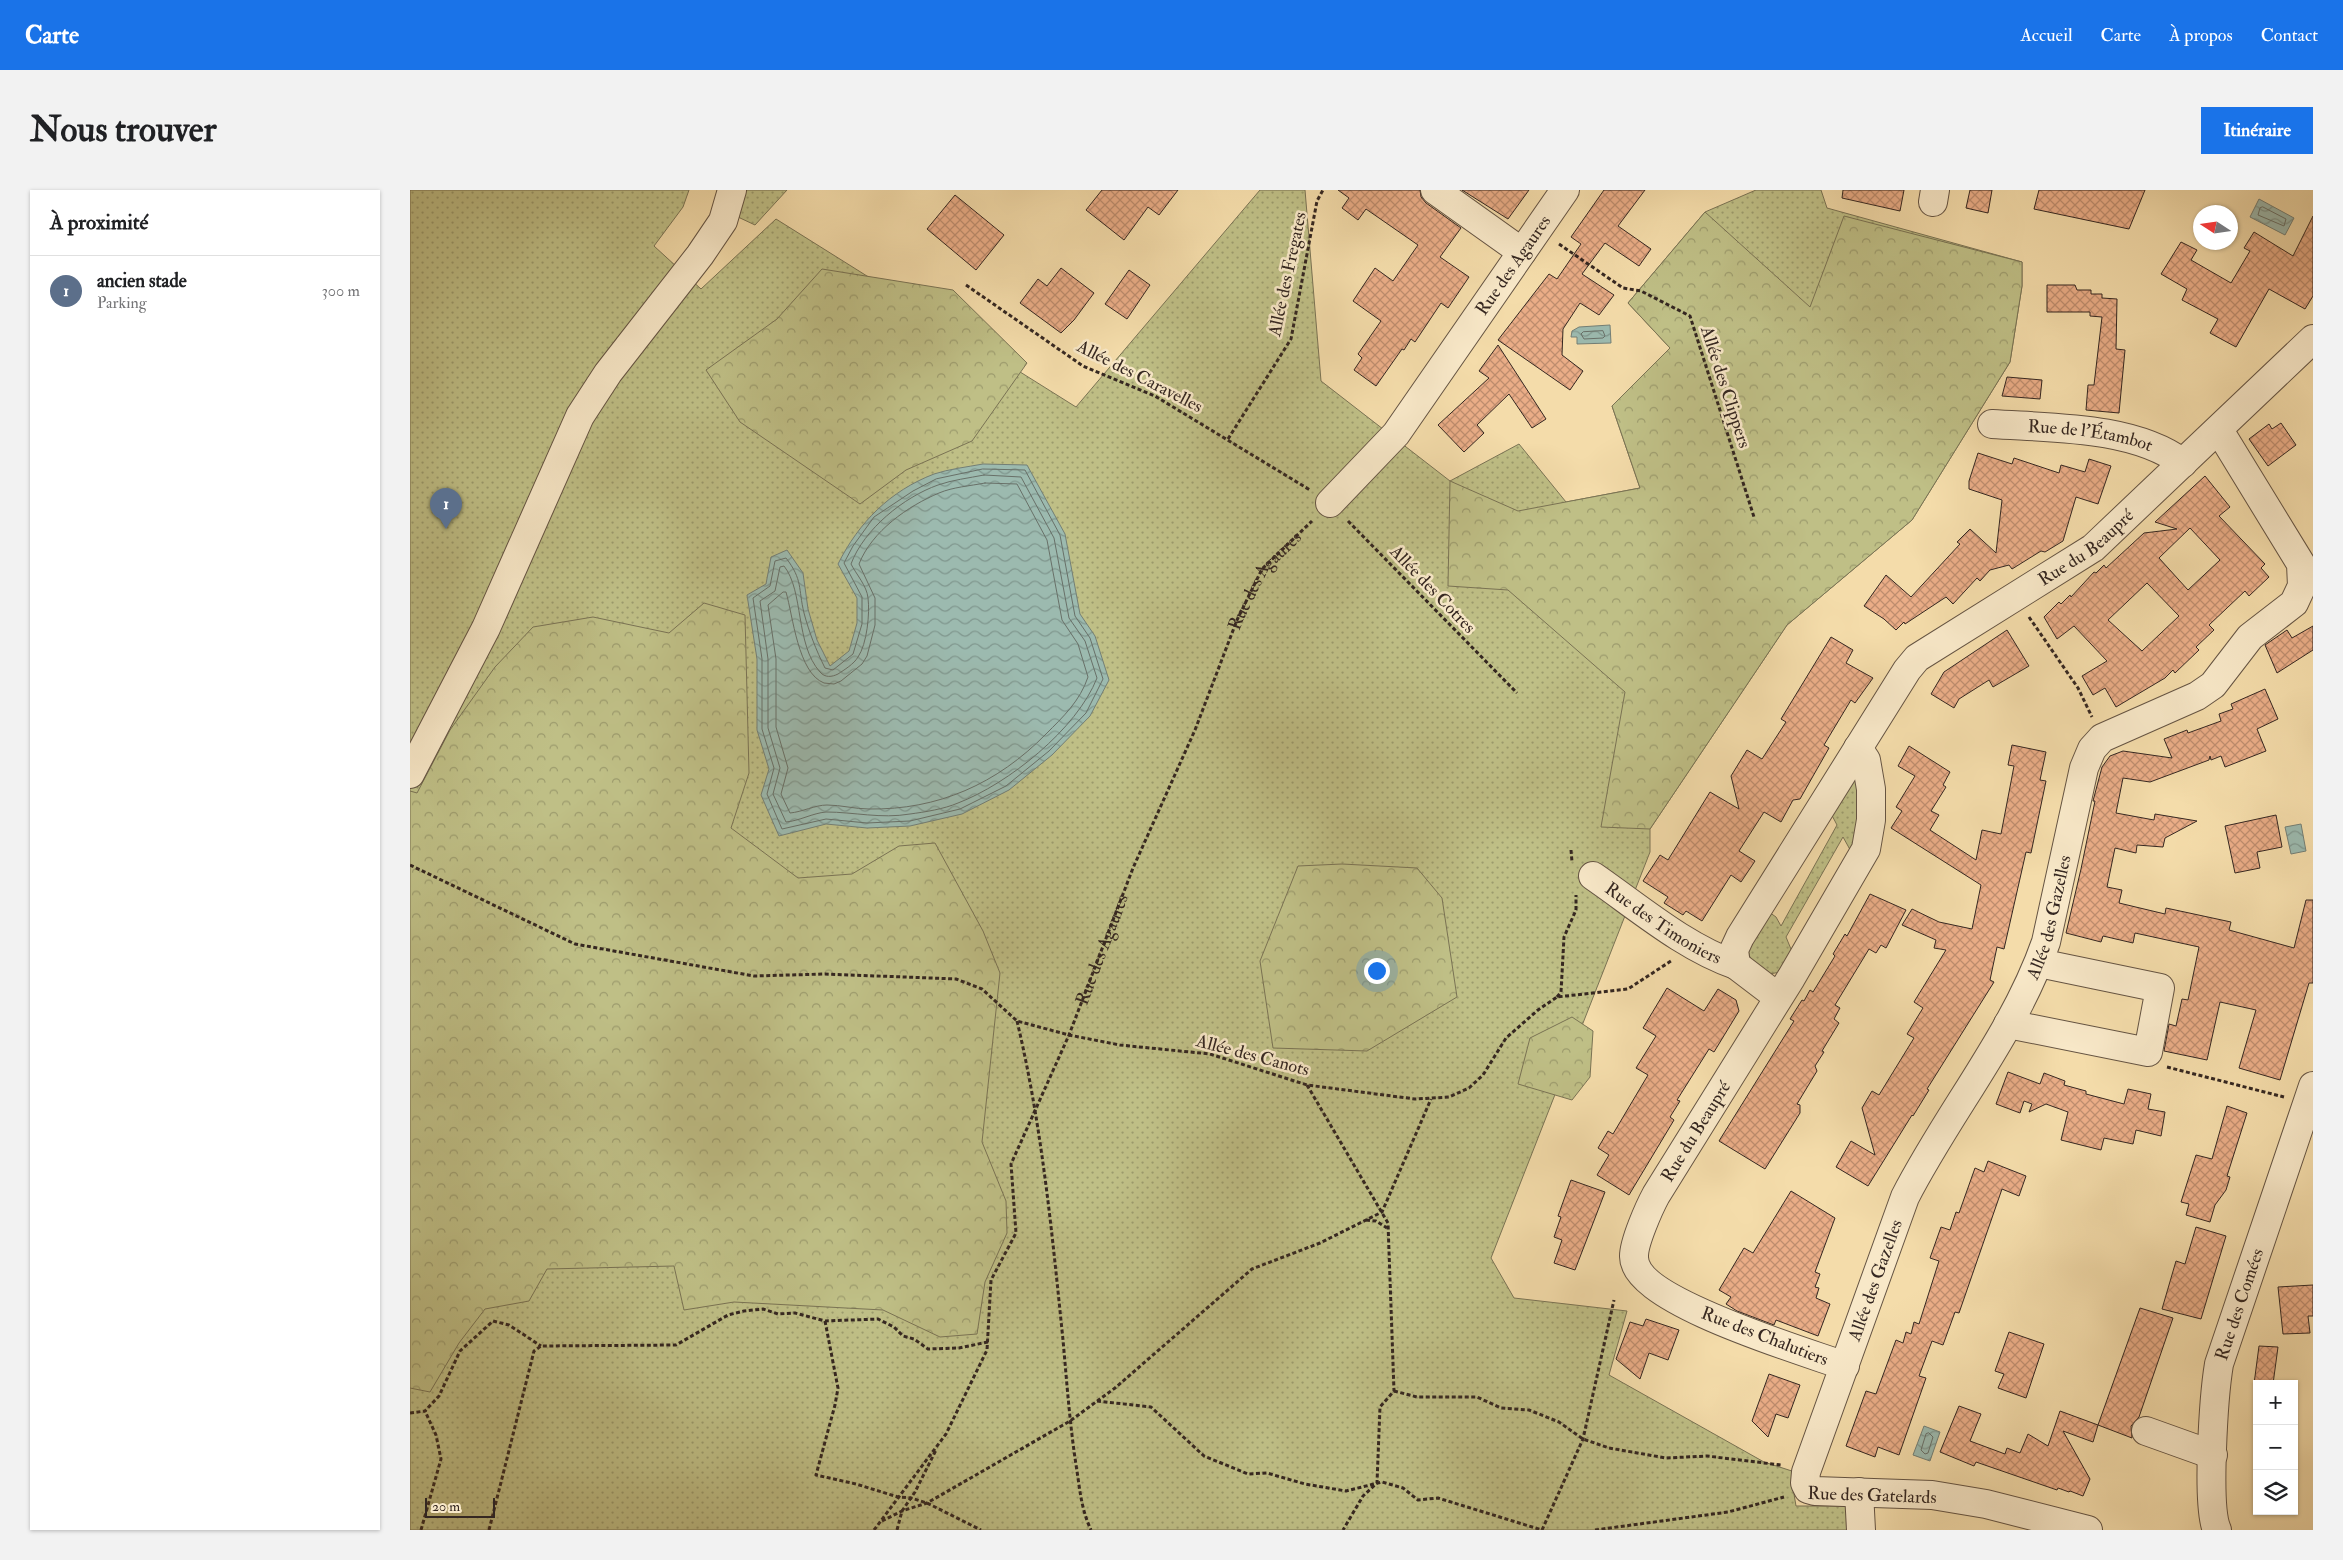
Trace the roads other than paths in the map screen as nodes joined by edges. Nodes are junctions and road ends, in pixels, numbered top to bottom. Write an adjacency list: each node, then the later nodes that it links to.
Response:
1 (732, 190): 11 (street)
2 (1435, 190): 4 (street)
3 (1565, 190): 4 (street, Rue des Agaures)
4 (1522, 252): 9 (street, Rue des Agaures)
5 (2313, 339): 7 (street, Rue du Beaupré)
6 (1992, 424): 8 (street, Rue de l'Étambot)
7 (2219, 430): 8 (street, Rue du Beaupré); 13 (street, Allée des Gazelles)
8 (2183, 463): 10 (street, Rue du Beaupré)
9 (1330, 503)
10 (1858, 748): 14 (street, Rue du Beaupré); 15 (street, Rue du Beaupré)
11 (410, 774)
12 (1593, 876): 14 (street, Rue des Timoniers)
13 (2039, 963): 16 (street, Allée des Gazelles); 16 (street)
14 (1736, 965): 15 (street)
15 (1778, 997): 18 (street, Rue du Beaupré)
16 (2008, 1024): 19 (street, Allée des Gazelles)
17 (2313, 1086): 21 (street, Rue des Comées)
18 (1638, 1271): 19 (street, Rue des Chalutiers)
19 (1845, 1366): 22 (street, Allée des Gazelles)
20 (2146, 1431): 21 (street)
21 (2213, 1455): 26 (street, Rue des Comées)
22 (1808, 1490): 23 (street, Rue des Gatelards)
23 (1860, 1492): 24 (street); 25 (street, Rue des Gatelards)
24 (1861, 1530)
25 (2088, 1530)
26 (2217, 1530)

